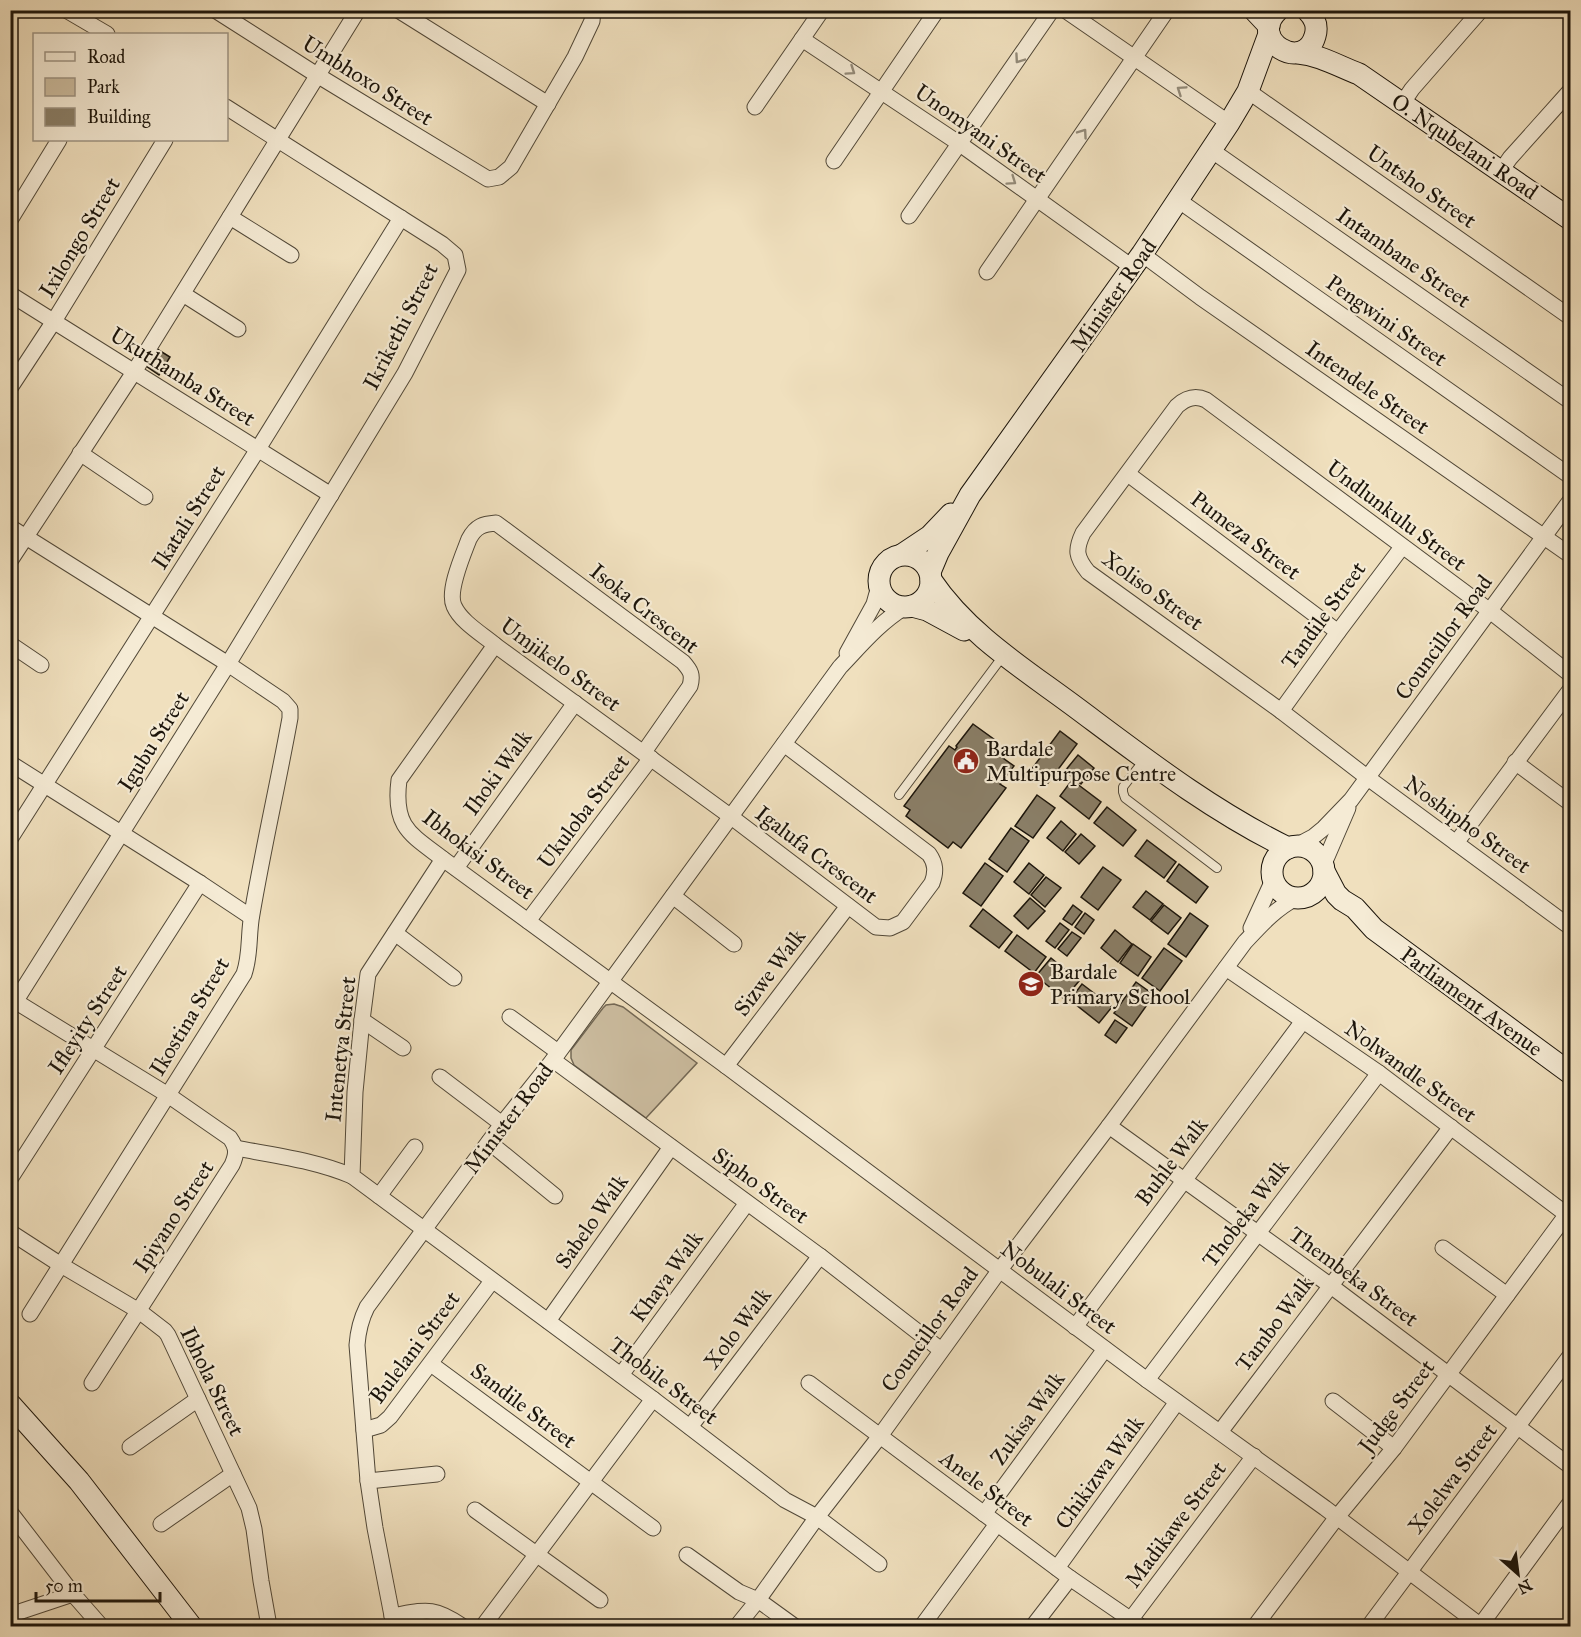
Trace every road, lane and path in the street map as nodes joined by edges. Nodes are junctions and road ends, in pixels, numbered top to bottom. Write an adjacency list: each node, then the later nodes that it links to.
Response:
1 (215, 10): 20 (street, Umbhoxo Street)
2 (358, 10): 20 (street)
3 (398, 10): 24 (street)
4 (593, 10): 24 (street)
5 (822, 10): 16 (street)
6 (937, 10): 21 (street)
7 (1052, 10): 32 (street, one-way to 32)
8 (1065, 10): 18 (street)
9 (1254, 10): 14 (street)
10 (1481, 10): 25 (street)
11 (72, 12): 15 (street)
12 (1165, 13): 18 (street)
13 (1315, 17): 17 (street, Minister Road); 19 (street, O. Nqubelani Road)
14 (1272, 23): 17 (street); 22 (street, Minister Road)
15 (105, 33)
16 (802, 39): 21 (street, Unomyani Street, one-way to 21); 26 (street)
17 (1296, 53): 19 (street, O. Nqubelani Road); 22 (street, Minister Road)
18 (1134, 59): 28 (street, one-way to 18); 36 (street, one-way to 18)
19 (1359, 74): 25 (street, O. Nqubelani Road)
20 (317, 75): 24 (street, Umbhoxo Street); 29 (street)
21 (882, 91): 32 (street, Unomyani Street); 34 (street)
22 (1248, 91): 28 (street, Minister Road); 48 (street, Untsho Street)
23 (1570, 91): 35 (street)
24 (548, 104)
25 (1401, 104): 35 (street, O. Nqubelani Road)
26 (755, 107)
27 (228, 108): 29 (street, Ikrikethi Street)
28 (1229, 123): 33 (street, Minister Road)
29 (279, 140): 39 (street); 40 (street, Ikrikethi Street)
30 (58, 141): 42 (street)
31 (164, 141): 49 (street, Ixilongo Street)
32 (960, 144): 36 (street, Unomyani Street, one-way to 36); 38 (street)
33 (1211, 150): 37 (street, Minister Road); 54 (street, Intambane Street)
34 (834, 161)
35 (1502, 171): 41 (street, O. Nqubelani Road)
36 (1038, 199): 44 (street, Unomyani Street); 45 (street)
37 (1178, 200): 44 (street, Minister Road); 58 (street, Pengwini Street)
38 (909, 216)
39 (230, 217): 43 (street); 47 (street)
40 (401, 218): 55 (street, Ikatali Street); 59 (street, Ikrikethi Street)
41 (1570, 219)
42 (10, 220)
43 (291, 255)
44 (1137, 261): 60 (street, Minister Road); 66 (street, Intendele Street)
45 (987, 272)
46 (10, 294): 49 (street, Ukuthamba Street)
47 (183, 294): 50 (street); 51 (street)
48 (1570, 317)
49 (54, 321): 51 (street, Ukuthamba Street); 52 (street, Ixilongo Street)
50 (238, 329)
51 (134, 372): 55 (street, Ukuthamba Street); 56 (street)
52 (10, 388)
53 (1195, 397): 57 (street, Xoliso Street); 67 (street, Undlunkulu Street)
54 (1570, 401)
55 (258, 449): 59 (street, Ukuthamba Street); 75 (street, Ikatali Street)
56 (80, 453): 61 (street); 65 (street)
57 (1128, 474): 76 (street, Pumeza Street); 86 (street, Xoliso Street)
58 (1570, 476)
59 (331, 495): 81 (street, Igubu Street)
60 (970, 495): 68 (street, Minister Road); 71 (street, Minister Road)
61 (145, 497)
62 (1570, 501): 66 (street, Councillor Road)
63 (496, 523): 78 (street, Umjikelo Street); 88 (street, Isoka Crescent)
64 (10, 527): 65 (street)
65 (26, 537): 70 (street); 75 (street)
66 (1545, 537): 69 (street, Intendele Street); 74 (street, Councillor Road)
67 (1402, 547): 74 (street, Undlunkulu Street); 76 (street, Tandile Street)
68 (903, 554): 71 (street); 72 (street)
69 (1570, 555)
70 (10, 561)
71 (930, 576): 73 (street); 79 (street)
72 (879, 586): 73 (street); 82 (street, Minister Road)
73 (909, 606): 79 (street); 82 (street, Minister Road)
74 (1490, 611): 83 (street, Undlunkulu Street); 92 (street, Councillor Road)
75 (152, 616): 81 (street); 93 (street, Ikatali Street)
76 (1338, 632): 86 (street, Tandile Street)
77 (10, 645): 80 (street)
78 (495, 645): 85 (street, Umjikelo Street); 103 (street, Ibhokisi Street)
79 (996, 649): 89 (street); 94 (lane)
80 (41, 664)
81 (228, 664): 99 (street, Igubu Street); 111 (street, Ikostina Street)
82 (840, 667): 87 (street, Minister Road)
83 (1570, 674)
84 (1570, 690): 90 (street)
85 (575, 703): 88 (street, Umjikelo Street); 103 (street, Ihoki Walk)
86 (1281, 711): 92 (street, Xoliso Street)
87 (784, 744): 98 (street, Minister Road); 110 (street, Igalufa Crescent)
88 (648, 755): 98 (street, Umjikelo Street); 112 (street, Ukuloba Street)
89 (1145, 758): 97 (street); 104 (lane)
90 (1515, 762): 96 (street); 101 (street)
91 (10, 763): 93 (street)
92 (1368, 778): 95 (street, Councillor Road); 101 (street, Noshipho Street)
93 (45, 785): 99 (street); 100 (street, Ikatali Street)
94 (899, 795)
95 (1352, 800): 102 (street, Councillor Road); 105 (street, Councillor Road)
96 (1570, 803)
97 (1215, 807): 102 (street); 106 (street)
98 (730, 816): 108 (street, Minister Road); 110 (street, Igalufa Crescent)
99 (122, 833): 107 (street); 121 (street, Igubu Street)
100 (10, 839)
101 (1456, 843): 113 (street, Noshipho Street)
102 (1292, 847): 105 (street); 106 (street)
103 (450, 864): 112 (street, Ibhokisi Street); 115 (street, Intenetya Street)
104 (1217, 868)
105 (1324, 868): 109 (street); 114 (street, Parliament Avenue)
106 (1272, 875): 109 (street); 116 (street, Councillor Road)
107 (200, 883): 111 (street); 126 (street, Ifleyity Street)
108 (672, 896): 117 (street); 120 (street, Minister Road)
109 (1300, 897): 114 (street, Parliament Avenue); 116 (street, Councillor Road)
110 (848, 906): 128 (street, Sizwe Walk)
111 (251, 917): 132 (street, Ikostina Street)
112 (528, 921): 120 (street, Ibhokisi Street)
113 (1570, 927)
114 (1374, 929): 130 (street, Parliament Avenue)
115 (395, 933): 119 (street); 123 (street, Intenetya Street)
116 (1245, 942): 118 (street, Councillor Road)
117 (734, 944)
118 (1226, 968): 124 (street, Nolwandle Street); 134 (street, Councillor Road)
119 (454, 978)
120 (610, 982): 127 (street, Minister Road); 128 (street, Nobulali Street)
121 (12, 1003): 126 (street, Ipiyano Street)
122 (510, 1017): 127 (street, Sipho Street)
123 (362, 1020): 125 (street); 140 (street, Intenetya Street)
124 (1303, 1021): 129 (street, Nolwandle Street); 142 (street, Buhle Walk)
125 (403, 1048)
126 (94, 1050): 132 (street, Ipiyano Street); 141 (street, Ifleyity Street)
127 (555, 1056): 133 (street, Minister Road); 138 (street, Sipho Street)
128 (726, 1066): 153 (street, Nobulali Street)
129 (1379, 1073): 135 (street, Nolwandle Street); 149 (street, Thobeka Walk)
130 (1570, 1073)
131 (440, 1077): 133 (street)
132 (168, 1095): 139 (street, Ipiyano Street); 152 (street, Ikostina Street)
133 (502, 1124): 136 (street, Minister Road)
134 (1109, 1126): 142 (street, Thembeka Street); 153 (street, Councillor Road)
135 (1451, 1127): 146 (street, Nolwandle Street); 155 (street, Tambo Walk)
136 (489, 1143): 144 (street); 147 (street, Minister Road)
137 (415, 1147): 143 (street)
138 (671, 1147): 145 (street, Sipho Street); 159 (street, Sabelo Walk)
139 (236, 1148): 140 (street); 157 (street, Ipiyano Street)
140 (352, 1176): 143 (street)
141 (10, 1179)
142 (1185, 1180): 149 (street, Thembeka Street); 160 (street, Buhle Walk)
143 (379, 1196): 147 (street)
144 (555, 1196)
145 (747, 1203): 151 (street, Sipho Street); 166 (street, Khaya Walk)
146 (1569, 1214): 156 (street, Judge Street)
147 (425, 1228): 154 (street, Thobile Street); 177 (street, Minister Road)
148 (10, 1232): 152 (street, Ibhola Street)
149 (1258, 1233): 155 (street, Thembeka Street); 167 (street, Thobeka Walk)
150 (1443, 1248): 156 (street)
151 (820, 1256): 162 (street, Sipho Street); 176 (street, Xolo Walk)
152 (61, 1265): 157 (street, Ibhola Street); 158 (street, Ikostina Street)
153 (999, 1271): 160 (street, Nobulali Street); 162 (street, Councillor Road)
154 (492, 1281): 159 (street, Thobile Street); 164 (street, Bulelani Street)
155 (1330, 1286): 165 (street, Thembeka Street); 178 (street, Tambo Walk)
156 (1507, 1295): 165 (street, Judge Street)
157 (139, 1311): 168 (street, Ipiyano Street); 170 (street, Ibhola Street)
158 (30, 1314)
159 (548, 1321): 166 (street, Thobile Street)
160 (1075, 1327): 161 (street, Nobulali Street)
161 (1105, 1349): 167 (street, Nobulali Street); 191 (street, Zukisa Walk)
162 (941, 1350): 179 (street, Councillor Road)
163 (1570, 1356): 175 (street, Xolelwa Street)
164 (431, 1364): 177 (street, Bulelani Street); 187 (street, Sandile Street)
165 (1449, 1374): 175 (street, Thembeka Street); 181 (street, Judge Street)
166 (621, 1375): 171 (street, Thobile Street)
167 (1147, 1380): 173 (street, Nobulali Street)
168 (92, 1383)
169 (809, 1383): 179 (street, Anele Street)
170 (198, 1399): 180 (street); 184 (street, Ibhola Street)
171 (653, 1399): 176 (street, Thobile Street); 187 (street)
172 (1332, 1401): 181 (street)
173 (1177, 1402): 178 (street, Nobulali Street); 201 (street, Chikizwa Walk)
174 (10, 1404): 209 (street)
175 (1518, 1426): 183 (street, Thembeka Street); 200 (street, Xolelwa Street)
176 (690, 1427): 192 (street, Thobile Street)
177 (364, 1430): 186 (street, Minister Road)
178 (1220, 1432): 182 (street, Nobulali Street)
179 (880, 1436): 191 (street, Anele Street); 192 (street, Councillor Road)
180 (130, 1447)
181 (1394, 1448): 193 (street, Judge Street)
182 (1254, 1456): 193 (street, Nobulali Street); 207 (street, Madikawe Street)
183 (1570, 1466)
184 (233, 1474): 194 (street); 210 (street, Ibhola Street)
185 (437, 1474): 186 (street)
186 (368, 1481): 206 (street, Minister Road)
187 (591, 1482): 196 (street, Sandile Street); 197 (street)
188 (1570, 1503): 219 (street)
189 (474, 1510): 197 (street)
190 (10, 1512): 202 (street)
191 (984, 1514): 195 (street, Anele Street)
192 (817, 1517): 199 (street, Thobile Street); 204 (street, Councillor Road)
193 (1337, 1517): 200 (street, Nobulali Street); 217 (street, Judge Street)
194 (161, 1524)
195 (997, 1524): 201 (street, Anele Street); 215 (street)
196 (652, 1528)
197 (537, 1555): 203 (street); 212 (street)
198 (687, 1555): 204 (street)
199 (879, 1564)
200 (1409, 1572): 218 (street, Xolelwa Street); 219 (street, Nobulali Street)
201 (1064, 1573): 207 (street, Anele Street); 216 (street, Chikizwa Walk)
202 (73, 1594): 205 (street); 208 (street)
203 (600, 1600)
204 (758, 1600): 213 (street, Councillor Road); 214 (street)
205 (10, 1615)
206 (393, 1621): 211 (street)
207 (1136, 1623)
208 (101, 1626)
209 (191, 1626)
210 (269, 1626)
211 (462, 1626)
212 (483, 1626)
213 (737, 1626)
214 (794, 1626)
215 (922, 1626)
216 (1033, 1626)
217 (1255, 1626)
218 (1369, 1626)
219 (1480, 1626)

